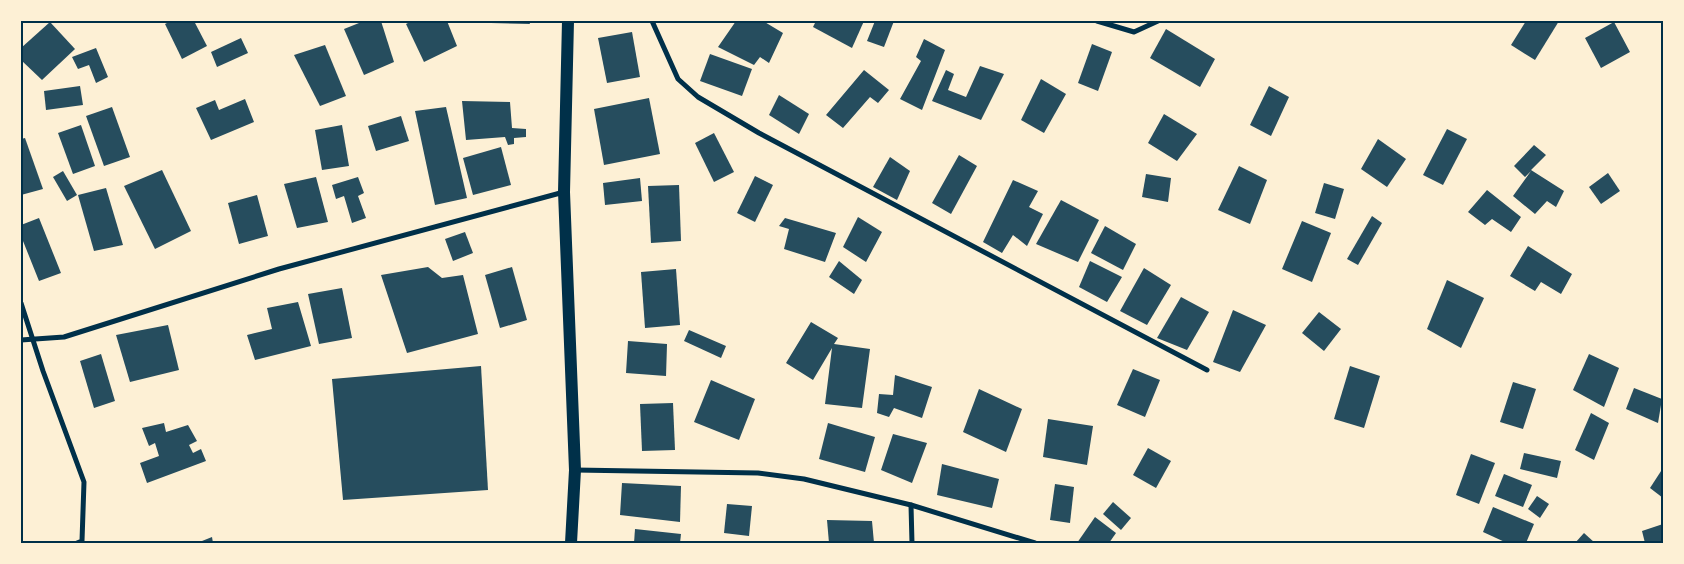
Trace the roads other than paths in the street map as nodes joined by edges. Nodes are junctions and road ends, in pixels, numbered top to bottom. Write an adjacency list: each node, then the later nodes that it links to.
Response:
1 (568, 21): 5 (main road)
2 (652, 21): 9 (street)
3 (1097, 21): 4 (street)
4 (1158, 21)
5 (564, 192): 7 (street); 10 (main road)
6 (21, 303): 7 (street)
7 (32, 339): 8 (street); 12 (street)
8 (21, 340)
9 (1207, 370)
10 (574, 470): 11 (street); 13 (main road)
11 (912, 505): 14 (street); 15 (street)
12 (77, 543)
13 (571, 543)
14 (912, 543)
15 (1035, 543)

